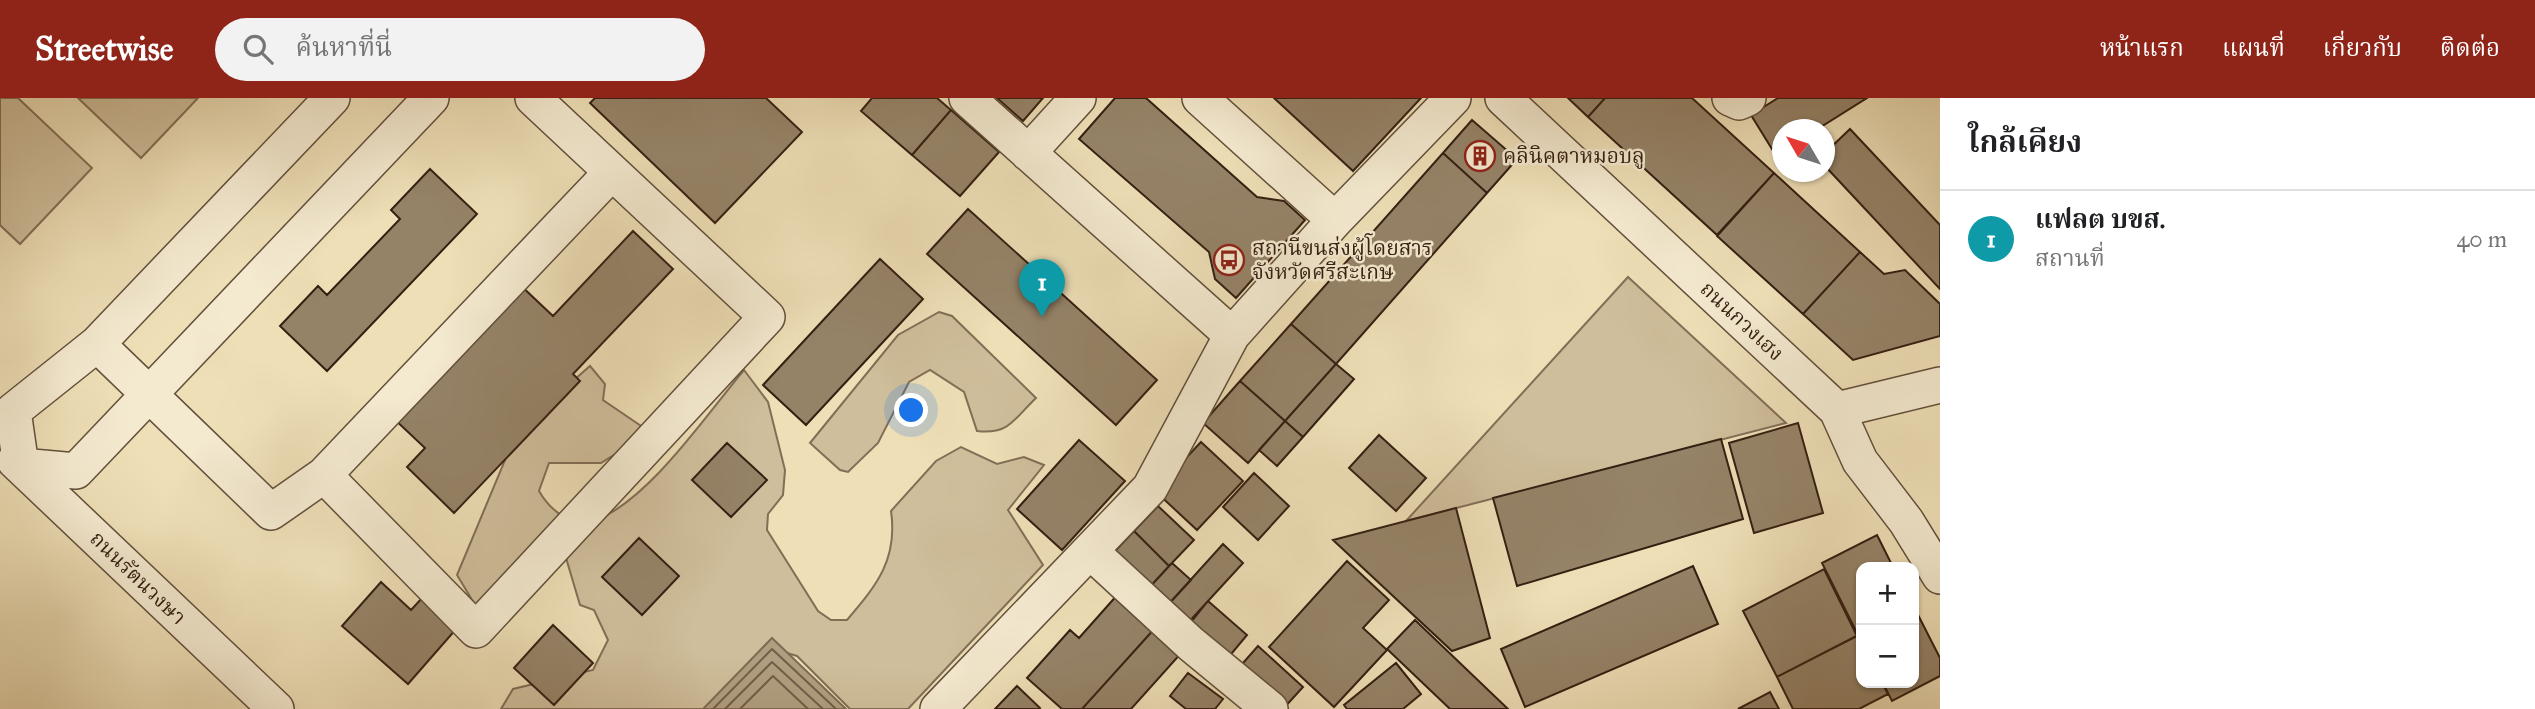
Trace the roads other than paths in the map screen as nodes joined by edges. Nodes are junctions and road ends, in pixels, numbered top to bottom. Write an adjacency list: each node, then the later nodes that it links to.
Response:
1 (332, 98): 15 (street)
2 (431, 98): 17 (street)
3 (533, 98): 12 (street)
4 (967, 98): 11 (street)
5 (1078, 98): 11 (street)
6 (1200, 98): 13 (street)
7 (1453, 98): 13 (street)
8 (1503, 98): 18 (street, ถนนกวงเฮง)
9 (1730, 98): 10 (street)
10 (1748, 98)
11 (1028, 153): 14 (street)
12 (612, 172): 20 (street); 20 (street)
13 (1335, 220): 14 (street)
14 (1232, 335): 21 (street)
15 (97, 344): 17 (street); 19 (street)
16 (1940, 385): 18 (street)
17 (148, 394): 19 (street); 20 (street)
18 (1837, 410): 22 (street, ถนนกวงเฮง)
19 (10, 456): 23 (street, ถนนรัตนวงษา)
20 (324, 475)
21 (1090, 551): 24 (street); 25 (street)
22 (1940, 576)
23 (276, 709)
24 (938, 709)
25 (1270, 709)

